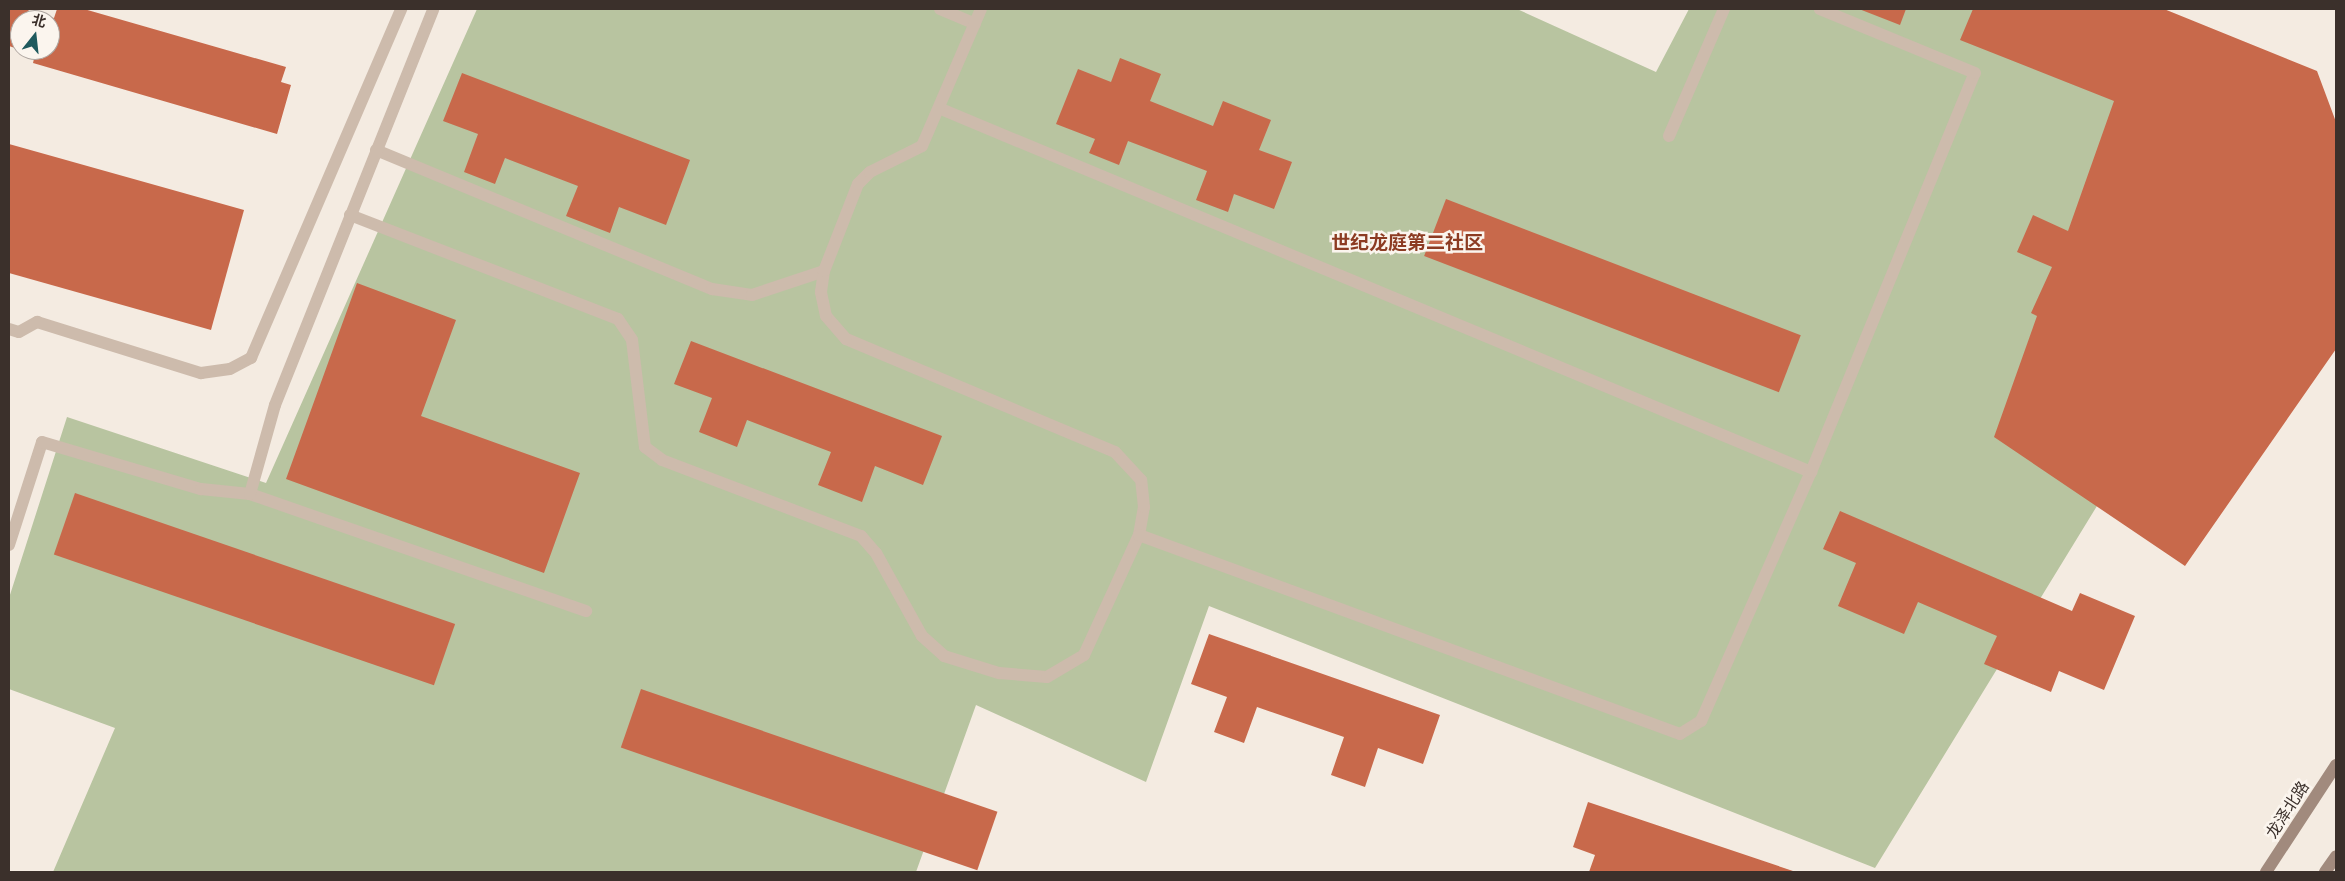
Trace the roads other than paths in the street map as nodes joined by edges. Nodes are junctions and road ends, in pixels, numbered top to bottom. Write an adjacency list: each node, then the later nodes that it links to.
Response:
1 (401, 9): 13 (street)
2 (433, 9): 10 (street)
3 (940, 9): 7 (street)
4 (981, 9): 7 (street)
5 (1724, 9): 9 (street)
6 (1820, 9): 14 (street)
7 (975, 24): 8 (street)
8 (941, 109): 12 (street); 14 (street)
9 (1669, 136)
10 (376, 150): 11 (street); 12 (street)
11 (350, 215): 15 (street); 16 (street)
12 (824, 270): 16 (street)
13 (9, 329)
14 (1811, 472): 16 (street)
15 (250, 494): 17 (street); 18 (street)
16 (1139, 535)
17 (9, 545)
18 (586, 611)
19 (2336, 766): 21 (main road, 龙泽北路)
20 (2336, 856): 22 (main road)
21 (2266, 872)
22 (2325, 872)

